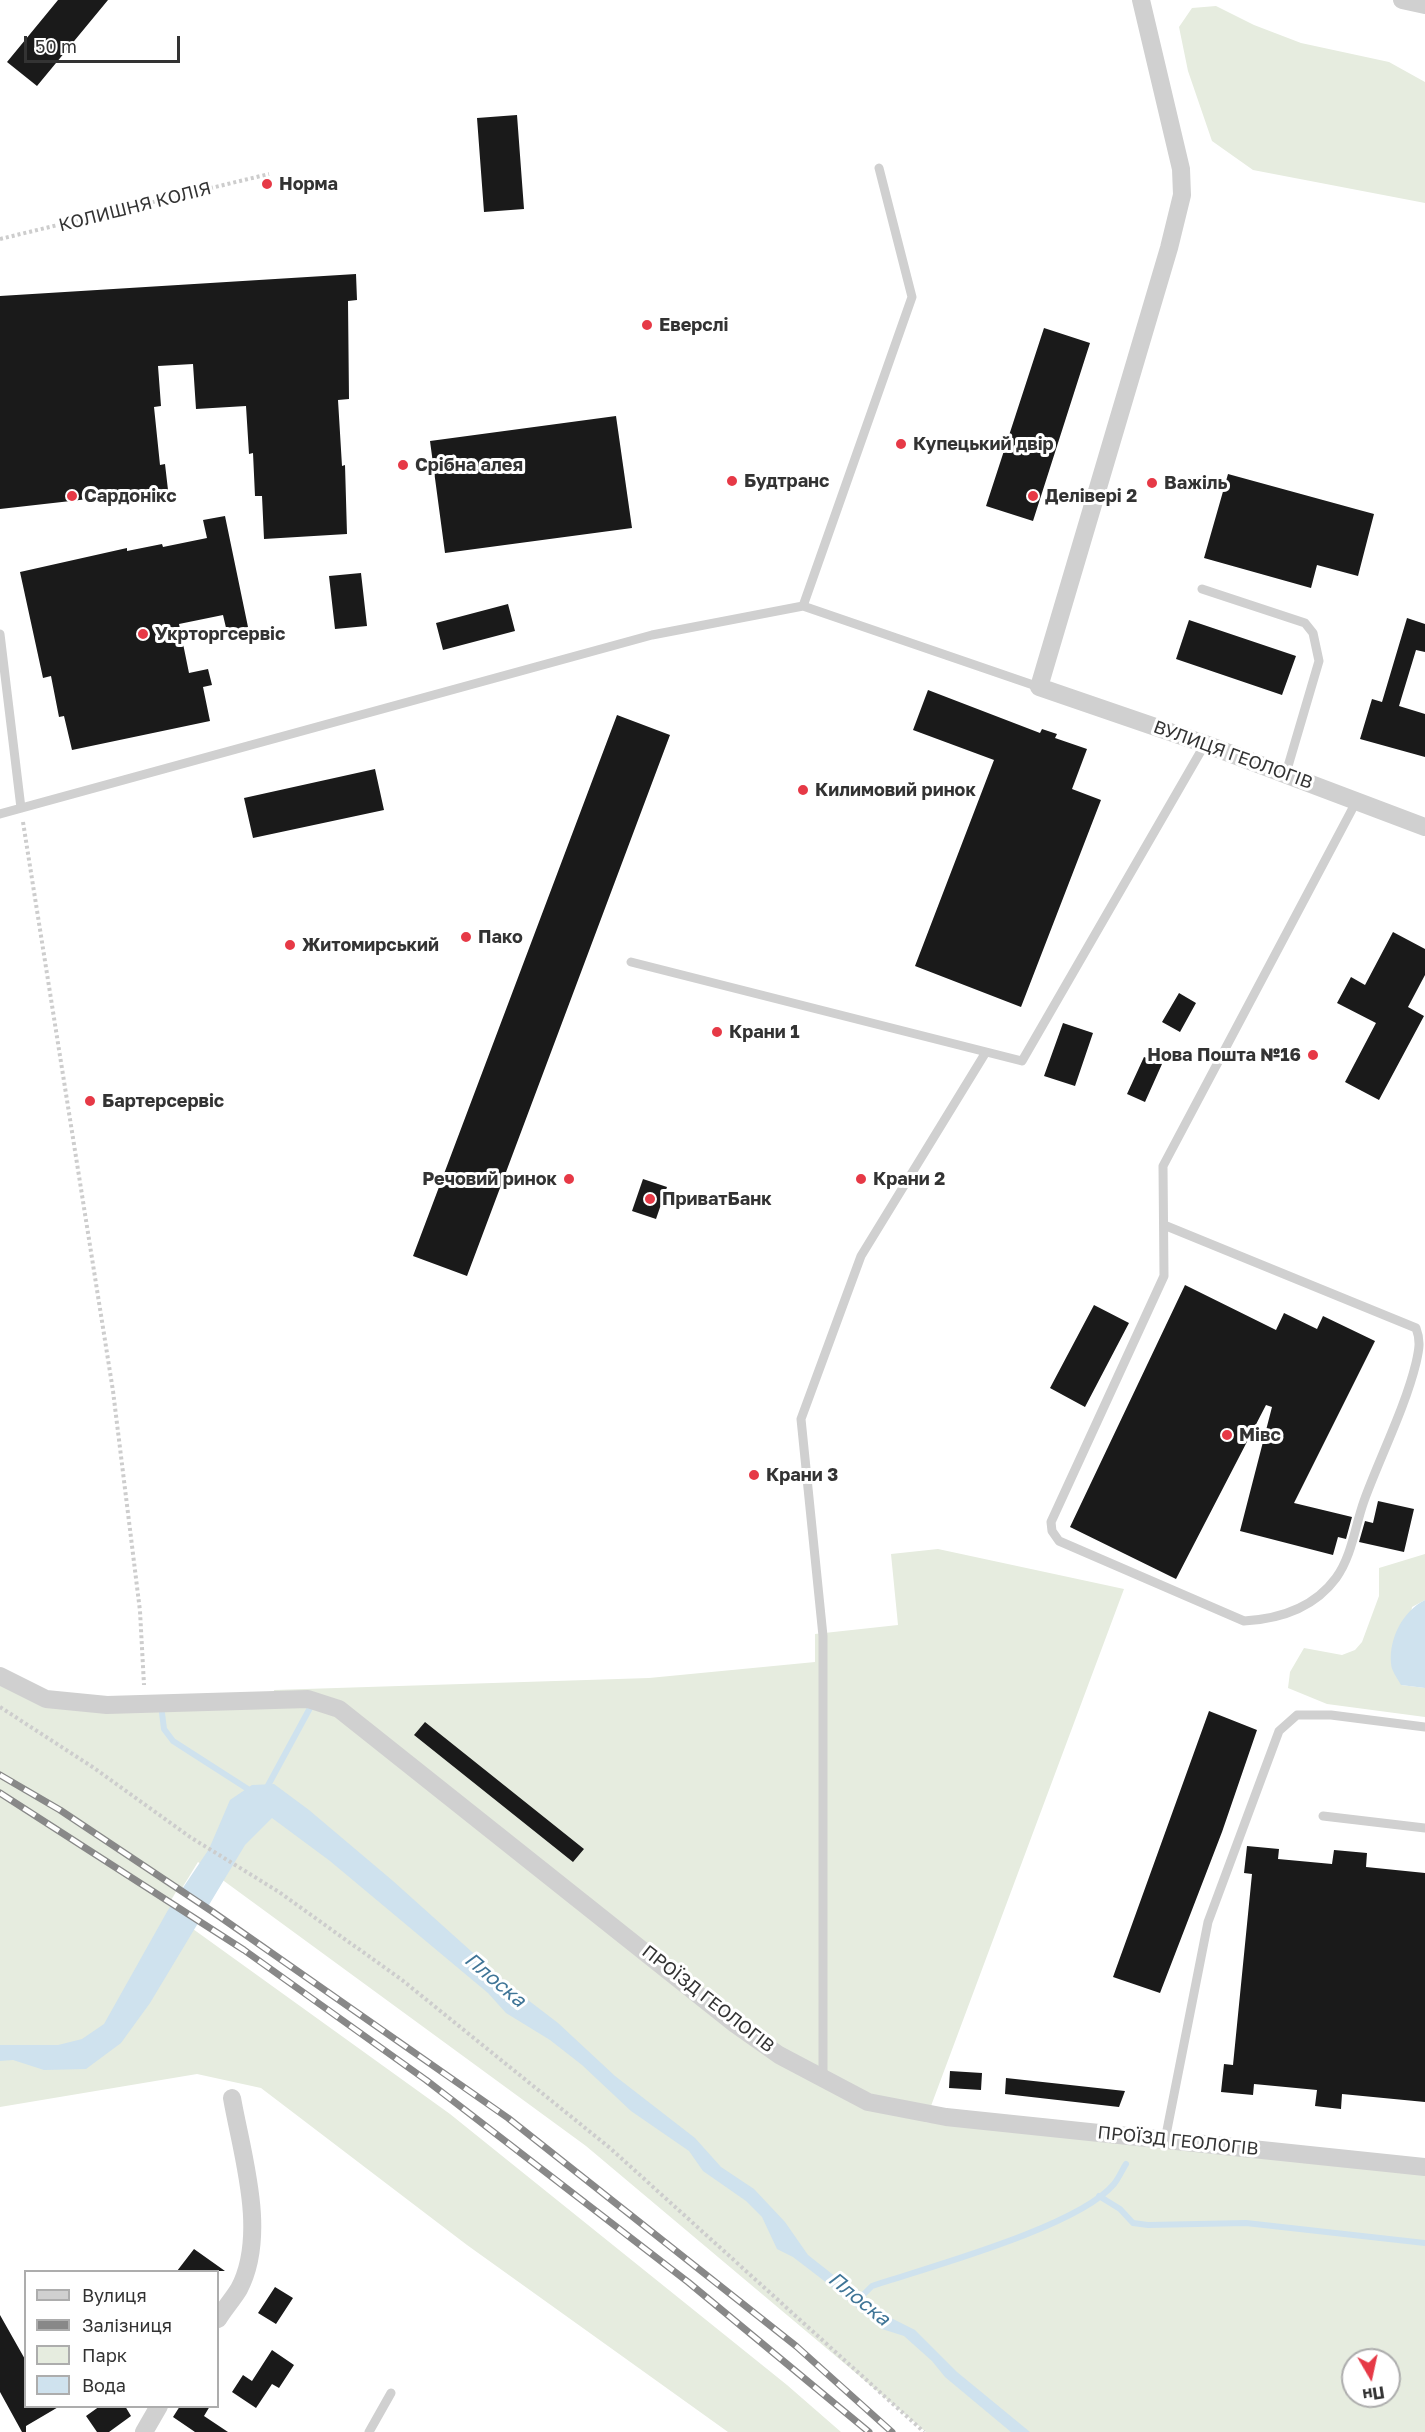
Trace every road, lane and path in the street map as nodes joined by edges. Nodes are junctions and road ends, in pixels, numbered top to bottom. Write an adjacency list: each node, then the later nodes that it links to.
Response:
1 (1141, 0): 10 (street)
2 (1402, 0): 3 (street)
3 (1425, 5)
4 (879, 168): 8 (lane)
5 (270, 174): 6 (path, КОЛИШНЯ КОЛІЯ)
6 (0, 239)
7 (1202, 589): 12 (lane)
8 (803, 606): 10 (lane); 14 (lane)
9 (0, 634): 14 (lane)
10 (1039, 687): 11 (street, ВУЛИЦЯ ГЕОЛОГІВ)
11 (1205, 744): 12 (street, ВУЛИЦЯ ГЕОЛОГІВ); 18 (lane)
12 (1286, 774): 13 (street, ВУЛИЦЯ ГЕОЛОГІВ)
13 (1356, 802): 16 (street, ВУЛИЦЯ ГЕОЛОГІВ); 19 (lane)
14 (21, 808): 15 (lane); 21 (path)
15 (0, 814)
16 (1425, 828)
17 (631, 962): 18 (lane)
18 (986, 1052): 26 (lane)
19 (1164, 1225): 19 (lane)
20 (0, 1676): 21 (street, ПРОЇЗД ГЕОЛОГІВ)
21 (145, 1704): 26 (street, ПРОЇЗД ГЕОЛОГІВ)
22 (0, 1707): 35 (path)
23 (1425, 1727): 28 (lane)
24 (1323, 1816): 25 (lane)
25 (1425, 1827)
26 (824, 2078): 28 (street, ПРОЇЗД ГЕОЛОГІВ)
27 (232, 2098): 30 (street)
28 (1165, 2140): 29 (street, ПРОЇЗД ГЕОЛОГІВ)
29 (1425, 2168)
30 (219, 2318)
31 (391, 2393): 34 (lane)
32 (158, 2408): 33 (street)
33 (144, 2432)
34 (369, 2432)
35 (924, 2432)

